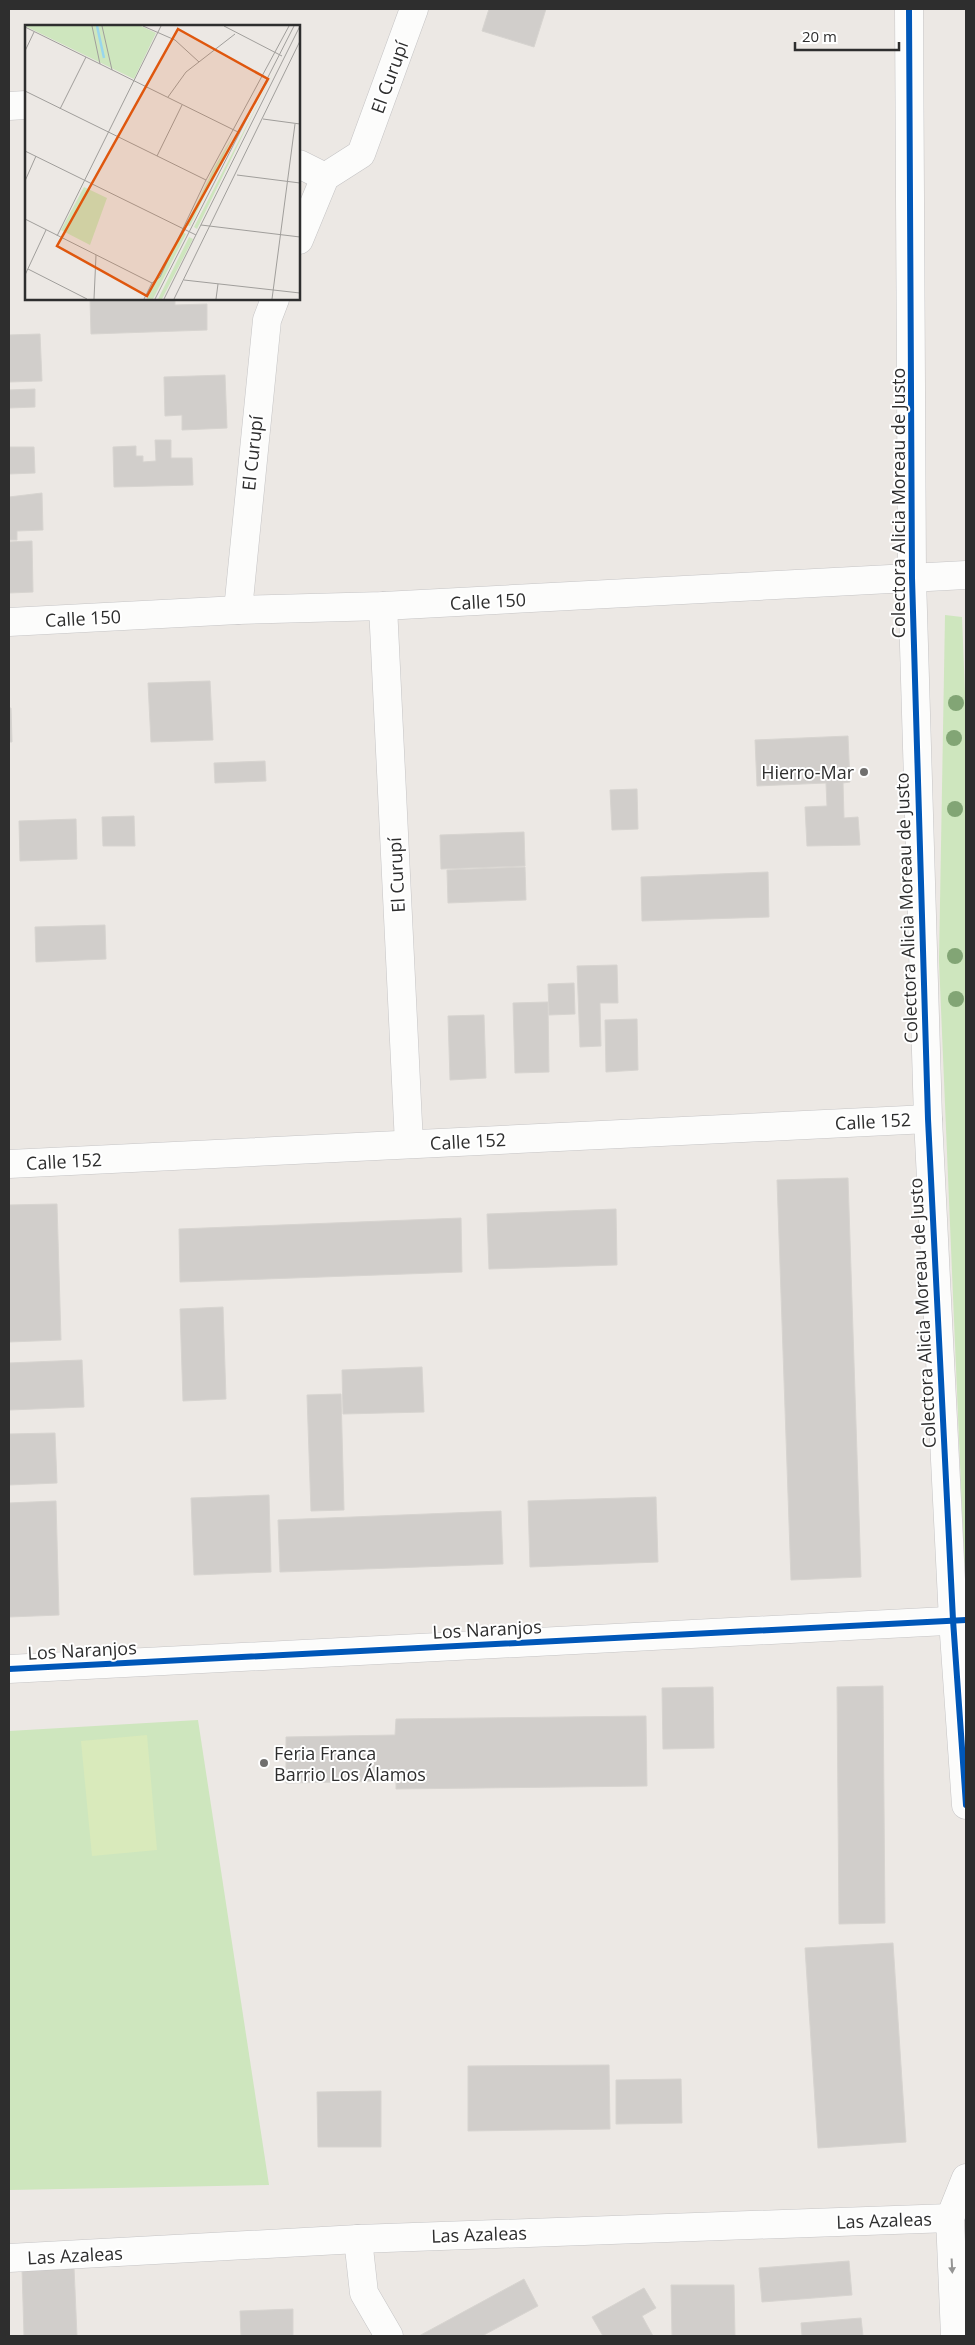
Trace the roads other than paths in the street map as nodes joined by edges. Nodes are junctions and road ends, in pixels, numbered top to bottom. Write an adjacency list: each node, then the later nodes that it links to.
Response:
1 (414, 9): 6 (street, El Curupí)
2 (909, 9): 10 (street, Colectora Alicia Moreau de Justo)
3 (25, 105): 4 (street)
4 (9, 106)
5 (300, 164): 6 (street)
6 (324, 176): 7 (street)
7 (300, 237)
8 (275, 300): 12 (street, El Curupí)
9 (966, 575): 10 (street, Calle 150)
10 (912, 578): 11 (street, Calle 150); 14 (street, Colectora Alicia Moreau de Justo)
11 (383, 606): 12 (street, Calle 150); 15 (street, El Curupí)
12 (238, 610): 13 (street, Calle 150)
13 (9, 622)
14 (928, 1119): 15 (street, Calle 152); 17 (street, Colectora Alicia Moreau de Justo)
15 (409, 1144): 16 (street, Calle 152)
16 (9, 1164)
17 (960, 1620): 18 (street, Los Naranjos); 19 (street, Colectora Alicia Moreau de Justo)
18 (9, 1669)
19 (966, 1805)
20 (966, 2178): 21 (street)
21 (950, 2218): 22 (street, Las Azaleas); 25 (street, one-way to 25)
22 (358, 2239): 23 (street, Las Azaleas); 24 (street)
23 (9, 2258)
24 (389, 2336)
25 (955, 2336)

